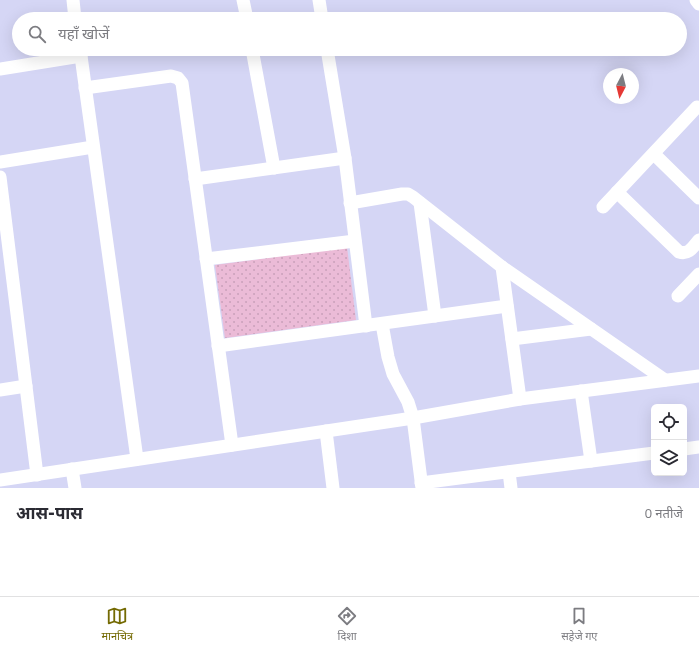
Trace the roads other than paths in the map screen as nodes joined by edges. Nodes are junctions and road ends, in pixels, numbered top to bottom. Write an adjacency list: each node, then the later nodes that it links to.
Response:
1 (73, 0): 6 (street)
2 (243, 0): 7 (street)
3 (319, 0): 8 (street)
4 (696, 0): 5 (street)
5 (699, 4)
6 (75, 12)
7 (246, 12)
8 (321, 12)
9 (65, 56): 13 (street)
10 (80, 56): 14 (street)
11 (253, 56): 20 (street)
12 (328, 56): 18 (street)
13 (0, 69)
14 (85, 88): 16 (street); 22 (street)
15 (697, 107): 17 (street)
16 (93, 147): 19 (street); 53 (street)
17 (654, 154): 23 (street); 24 (street)
18 (345, 158): 20 (street); 25 (street)
19 (0, 162)
20 (274, 168): 22 (street)
21 (0, 177): 43 (street)
22 (195, 179): 30 (street)
23 (617, 192): 27 (street); 29 (street)
24 (699, 198)
25 (350, 203): 26 (street); 28 (street)
26 (420, 203): 31 (street); 35 (street)
27 (603, 207)
28 (355, 240): 30 (street); 37 (street)
29 (699, 240)
30 (206, 259): 40 (street)
31 (502, 268): 34 (street); 38 (street)
32 (699, 274): 33 (street)
33 (678, 296)
34 (507, 306): 35 (street); 39 (street)
35 (435, 316): 36 (street)
36 (382, 324): 37 (street); 47 (street)
37 (366, 326): 40 (street)
38 (591, 329): 39 (street); 42 (street)
39 (512, 339): 46 (street)
40 (218, 346): 49 (street)
41 (699, 376): 42 (street)
42 (665, 380): 45 (street)
43 (26, 386): 44 (street); 57 (street)
44 (0, 390)
45 (581, 391): 46 (street); 54 (street)
46 (520, 399): 47 (street)
47 (413, 418): 48 (street); 59 (street)
48 (326, 431): 49 (street); 61 (street)
49 (232, 445): 53 (street)
50 (699, 447): 51 (street)
51 (687, 449)
52 (651, 453): 54 (street)
53 (137, 459): 55 (street)
54 (591, 461): 56 (street)
55 (72, 469): 57 (street); 60 (street)
56 (509, 472): 59 (street); 62 (street)
57 (37, 475): 58 (street)
58 (0, 480)
59 (422, 486)
60 (75, 488)
61 (333, 488)
62 (511, 488)

